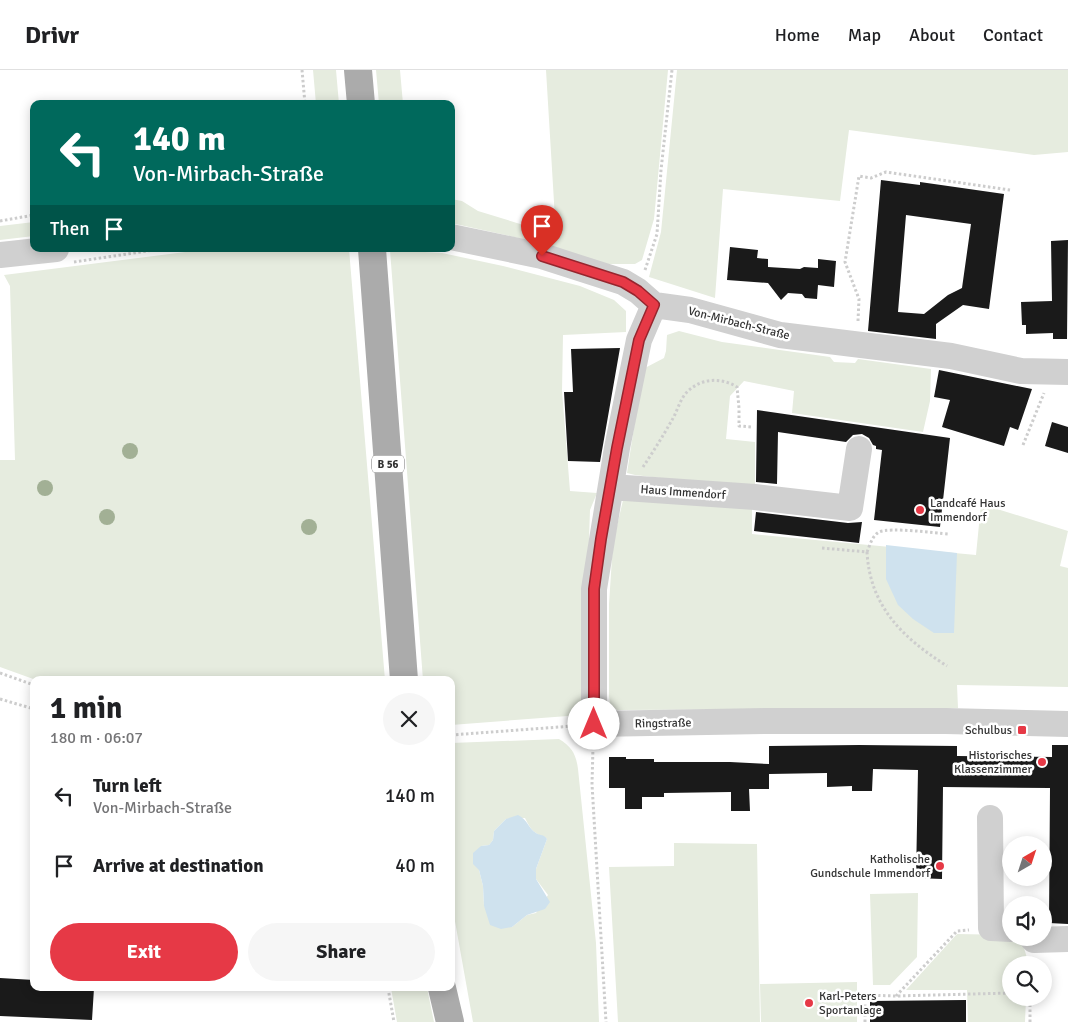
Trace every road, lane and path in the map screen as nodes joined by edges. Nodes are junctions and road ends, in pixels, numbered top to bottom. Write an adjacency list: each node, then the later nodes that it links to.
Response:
1 (302, 70): 4 (path)
2 (358, 70): 5 (main road)
3 (672, 70): 14 (path)
4 (305, 100)
5 (361, 100)
6 (1010, 190): 15 (path)
7 (30, 216): 8 (path)
8 (0, 221)
9 (455, 238): 14 (street, Von-Mirbach-Straße)
10 (118, 252): 13 (path)
11 (372, 252): 26 (main road, B 56)
12 (0, 255): 13 (street)
13 (62, 256)
14 (646, 298): 15 (street, Von-Mirbach-Straße); 20 (street)
15 (857, 344): 16 (street, Von-Mirbach-Straße)
16 (1061, 372): 18 (path)
17 (751, 427): 20 (path)
18 (1023, 445)
19 (859, 449): 20 (street, Haus Immendorf)
20 (620, 488): 30 (street)
21 (949, 534): 23 (path)
22 (822, 548): 23 (path)
23 (867, 552): 24 (path)
24 (947, 666)
25 (0, 673): 27 (path)
26 (404, 676)
27 (30, 684)
28 (0, 698): 29 (path)
29 (30, 709)
30 (594, 724): 31 (street, Ringstraße); 32 (path); 44 (path)
31 (1068, 724)
32 (455, 735)
33 (990, 818): 34 (street)
34 (1001, 929): 40 (path)
35 (1052, 939): 36 (street)
36 (1068, 939)
37 (389, 991): 42 (path)
38 (443, 991): 43 (main road)
39 (1002, 993): 40 (path)
40 (896, 996): 45 (path)
41 (1030, 1006): 46 (path)
42 (394, 1022)
43 (450, 1022)
44 (606, 1022)
45 (865, 1022)
46 (1030, 1022)

